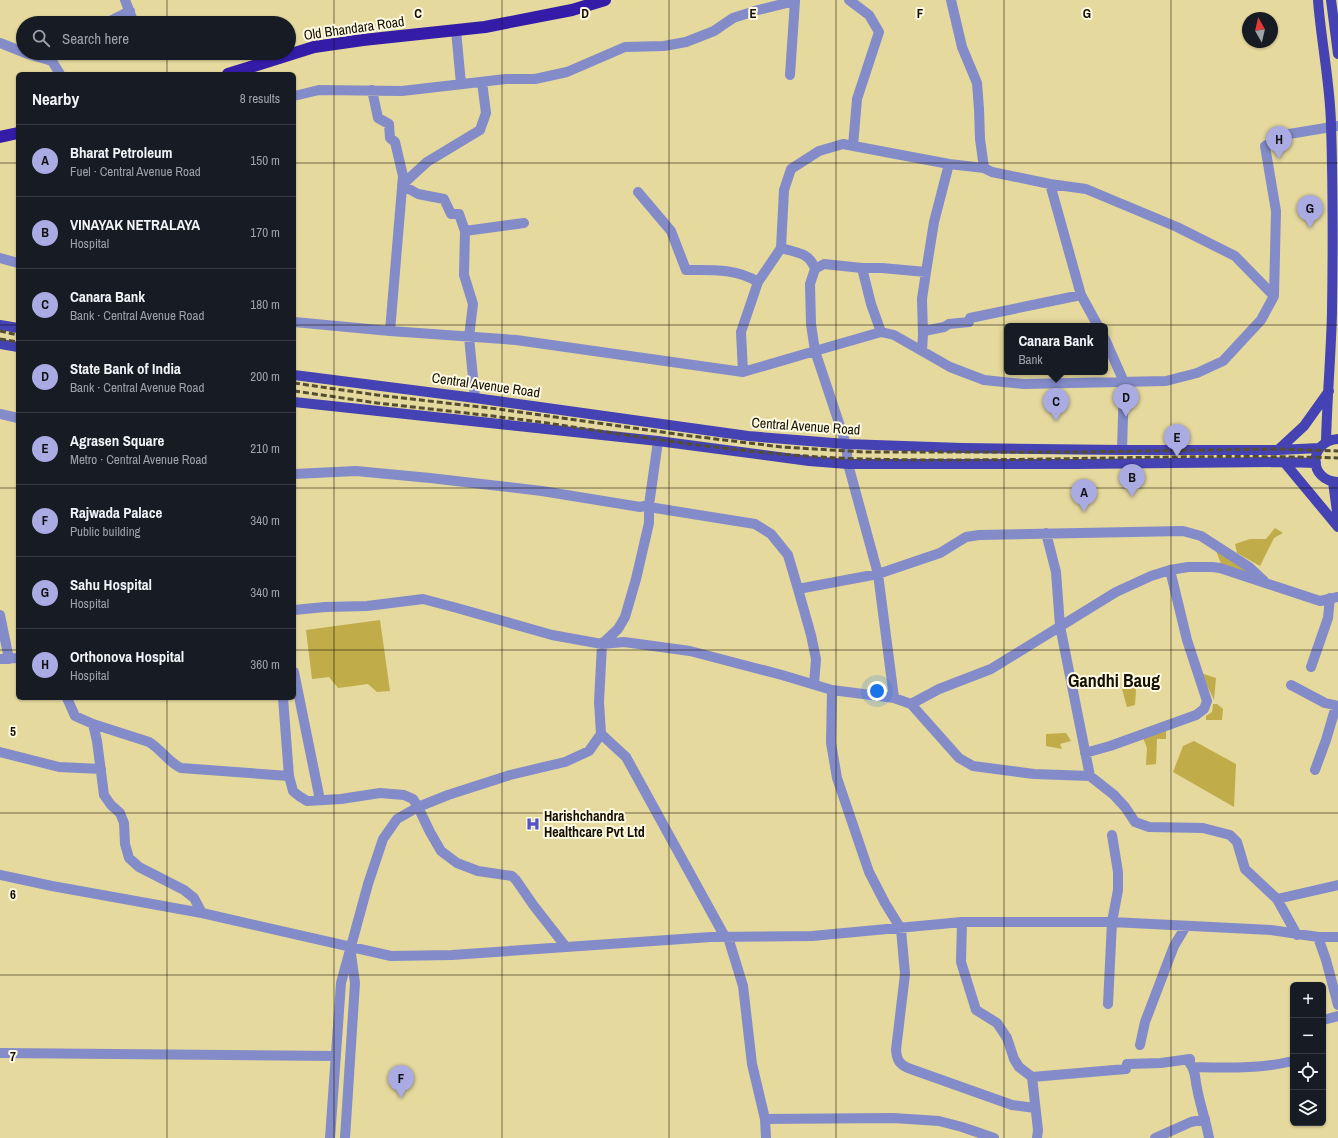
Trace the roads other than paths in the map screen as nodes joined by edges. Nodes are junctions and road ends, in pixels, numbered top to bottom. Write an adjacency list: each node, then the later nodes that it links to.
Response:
1 (125, 0): 7 (street)
2 (605, 0): 10 (highway, Old Bhandara Road)
3 (849, 0): 27 (street)
4 (951, 0): 29 (street)
5 (1318, 0): 24 (main road)
6 (1331, 0): 14 (main road)
7 (130, 11): 8 (street); 9 (street)
8 (120, 16)
9 (132, 16)
10 (456, 30): 13 (highway, Old Bhandara Road); 21 (street)
11 (0, 43): 12 (street)
12 (16, 50)
13 (296, 53)
14 (1338, 54)
15 (52, 60): 17 (street)
16 (273, 60): 18 (highway, Old Bhandara Road)
17 (59, 72)
18 (234, 72)
19 (790, 75): 20 (street)
20 (482, 82): 21 (street); 31 (street)
21 (461, 84): 22 (street)
22 (372, 90): 23 (street); 31 (street)
23 (296, 96)
24 (1335, 127): 43 (street); 60 (main road)
25 (16, 133): 26 (highway)
26 (0, 137)
27 (853, 146): 28 (street); 35 (street)
28 (949, 164): 29 (street); 40 (street)
29 (984, 168): 30 (street)
30 (1050, 184): 42 (street); 43 (street)
31 (402, 185): 34 (street); 48 (street)
32 (638, 192): 41 (street)
33 (524, 223): 34 (street)
34 (465, 231): 51 (street)
35 (781, 248): 39 (street); 41 (street)
36 (0, 258): 37 (street)
37 (16, 262)
38 (862, 268): 39 (street); 40 (street); 49 (street)
39 (815, 269): 55 (street)
40 (926, 272): 50 (street)
41 (758, 282): 57 (street)
42 (1081, 295): 45 (street); 50 (street)
43 (1274, 296): 59 (street)
44 (296, 322): 48 (street)
45 (1096, 323)
46 (0, 325): 47 (main road)
47 (16, 328)
48 (390, 331): 51 (street)
49 (881, 332): 55 (street); 56 (street)
50 (923, 334): 56 (street)
51 (469, 337): 57 (street); 61 (street)
52 (0, 344): 54 (main road)
53 (1108, 346): 59 (street)
54 (16, 347)
55 (815, 351): 57 (street); 67 (street)
56 (922, 351): 59 (street)
57 (743, 372)
58 (296, 375): 61 (main road, Central Avenue Road)
59 (1124, 382): 69 (street)
60 (1329, 391): 68 (main road); 70 (main road)
61 (475, 398): 67 (main road, Central Avenue Road)
62 (296, 402): 66 (main road)
63 (0, 414): 64 (street)
64 (16, 418)
65 (1338, 439): 68 (main road, Central Avenue Road)
66 (658, 441): 73 (main road); 76 (street)
67 (846, 444): 69 (main road, Central Avenue Road); 73 (street)
68 (1323, 445): 70 (main road, Central Avenue Road); 72 (main road)
69 (1122, 450): 70 (main road, Central Avenue Road)
70 (1278, 450)
71 (1284, 462): 72 (main road); 73 (main road); 78 (main road)
72 (1316, 463): 75 (main road)
73 (848, 464): 81 (street)
74 (296, 474): 76 (street)
75 (1335, 482): 77 (main road)
76 (649, 506): 83 (street); 88 (street)
77 (1338, 519)
78 (1338, 527)
79 (1046, 533): 81 (street); 82 (street); 87 (street)
80 (1170, 570): 82 (street); 87 (street); 103 (street)
81 (878, 574): 83 (street); 95 (street)
82 (1267, 584): 84 (street)
83 (798, 589): 92 (street)
84 (1334, 598): 90 (street)
85 (296, 610): 88 (street)
86 (0, 615): 89 (street)
87 (1060, 626): 98 (street); 103 (street)
88 (602, 644): 92 (street); 101 (street)
89 (9, 658)
90 (1311, 667)
91 (296, 682): 108 (street)
92 (814, 684): 94 (street)
93 (1291, 685): 99 (street)
94 (832, 690): 95 (street); 118 (street)
95 (894, 698): 98 (street)
96 (68, 700): 100 (street)
97 (283, 700): 106 (street)
98 (911, 704): 107 (street)
99 (1337, 706): 105 (street)
100 (93, 724): 104 (street); 106 (street)
101 (601, 734): 109 (street); 120 (street)
102 (0, 752): 104 (street)
103 (1085, 753): 107 (street)
104 (101, 769): 114 (street)
105 (1315, 770)
106 (289, 776): 108 (street)
107 (1090, 776): 113 (street)
108 (320, 800): 109 (street)
109 (418, 807): 123 (street); 124 (street)
110 (1112, 835): 116 (street)
111 (0, 875): 114 (street)
112 (1338, 885): 113 (street)
113 (1277, 899): 119 (street)
114 (202, 913): 124 (street)
115 (962, 922): 116 (street); 118 (street); 134 (street)
116 (1112, 922): 117 (street); 125 (street)
117 (1186, 926): 119 (street); 129 (street)
118 (901, 929): 120 (street); 135 (street)
119 (1297, 935): 121 (street)
120 (726, 937): 123 (street); 136 (street)
121 (1318, 937): 122 (street); 126 (street)
122 (1338, 937)
123 (566, 947): 124 (street)
124 (350, 948): 131 (street); 139 (street)
125 (1108, 1004)
126 (1338, 1006)
127 (1338, 1016): 128 (street)
128 (1326, 1019)
129 (1140, 1045)
130 (0, 1053): 131 (street)
131 (336, 1056): 138 (street)
132 (1290, 1062): 133 (street)
133 (1193, 1067): 134 (street); 137 (street)
134 (1032, 1077): 135 (street)
135 (1035, 1108): 142 (street)
136 (765, 1119): 140 (street); 141 (street)
137 (1205, 1119): 143 (street); 144 (street)
138 (330, 1138)
139 (345, 1138)
140 (766, 1138)
141 (994, 1138)
142 (1037, 1138)
143 (1155, 1138)
144 (1209, 1138)

